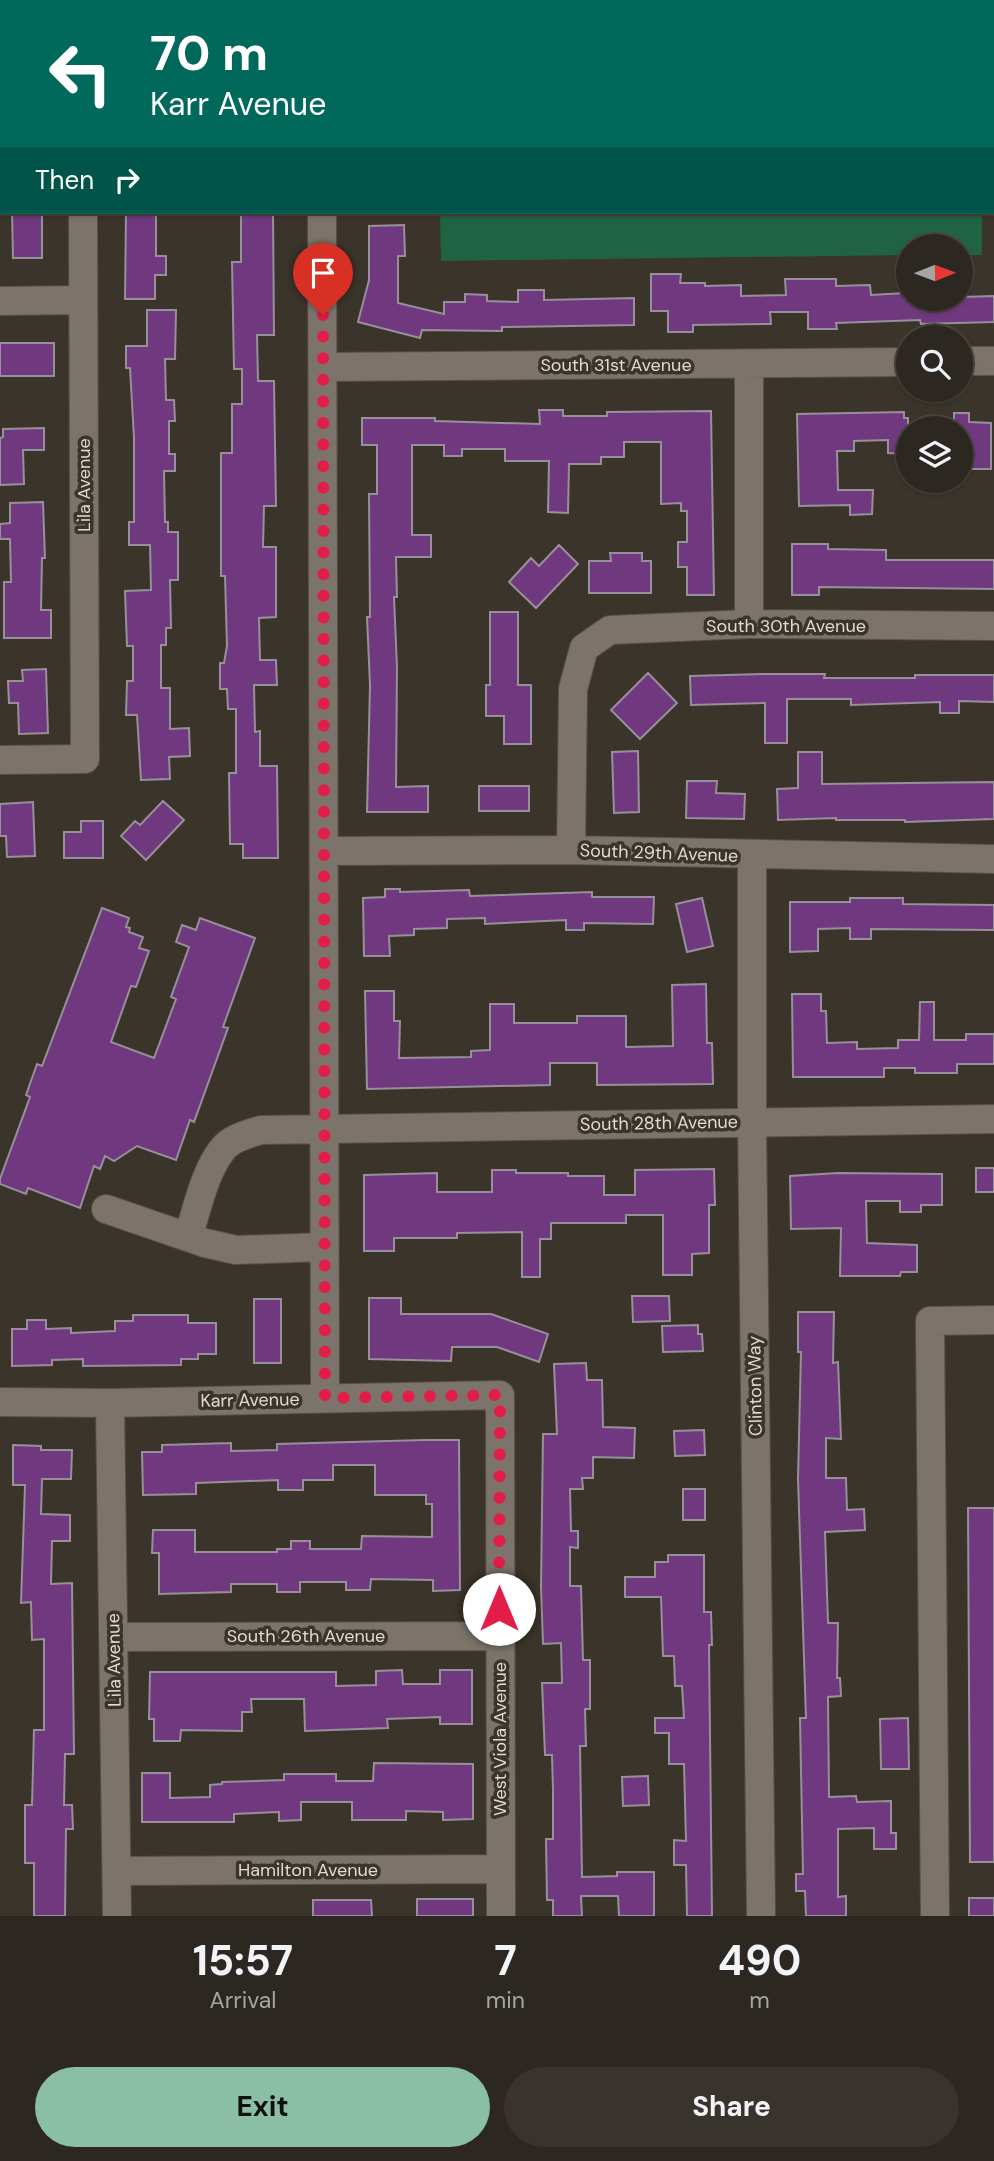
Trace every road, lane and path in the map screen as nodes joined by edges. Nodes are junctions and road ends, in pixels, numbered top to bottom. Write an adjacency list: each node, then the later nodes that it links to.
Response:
1 (83, 214): 3 (street, Lila Avenue)
2 (322, 214): 9 (street)
3 (83, 300): 4 (street); 12 (street, Lila Avenue)
4 (0, 301)
5 (973, 361): 6 (street)
6 (994, 361)
7 (896, 362): 8 (street, South 31st Avenue)
8 (750, 364): 9 (street, South 31st Avenue); 10 (street)
9 (324, 367): 14 (street)
10 (749, 624): 11 (street, South 30th Avenue); 13 (street, South 30th Avenue)
11 (994, 626)
12 (0, 760)
13 (571, 850): 14 (street, South 29th Avenue); 15 (street, South 29th Avenue)
14 (325, 851): 19 (street)
15 (752, 855): 16 (street, South 29th Avenue); 18 (street, Clinton Way)
16 (994, 859)
17 (994, 1119): 18 (street, South 28th Avenue)
18 (752, 1122): 19 (street, South 28th Avenue); 34 (street, Clinton Way)
19 (324, 1130): 21 (street, South 28th Avenue); 22 (street)
20 (106, 1209): 21 (street)
21 (188, 1237): 22 (street)
22 (324, 1248): 25 (street)
23 (994, 1320): 35 (street)
24 (500, 1395): 25 (street, Karr Avenue); 28 (street, West Viola Avenue)
25 (325, 1398): 27 (street, Karr Avenue)
26 (0, 1402): 27 (street, Karr Avenue)
27 (110, 1403): 29 (street, Lila Avenue)
28 (499, 1636): 29 (street, South 26th Avenue); 30 (street, West Viola Avenue)
29 (113, 1637): 31 (street, Lila Avenue)
30 (500, 1869): 31 (street, Hamilton Avenue); 33 (street, West Viola Avenue)
31 (117, 1871): 32 (street, Lila Avenue)
32 (117, 1916)
33 (501, 1916)
34 (761, 1916)
35 (935, 1916)

